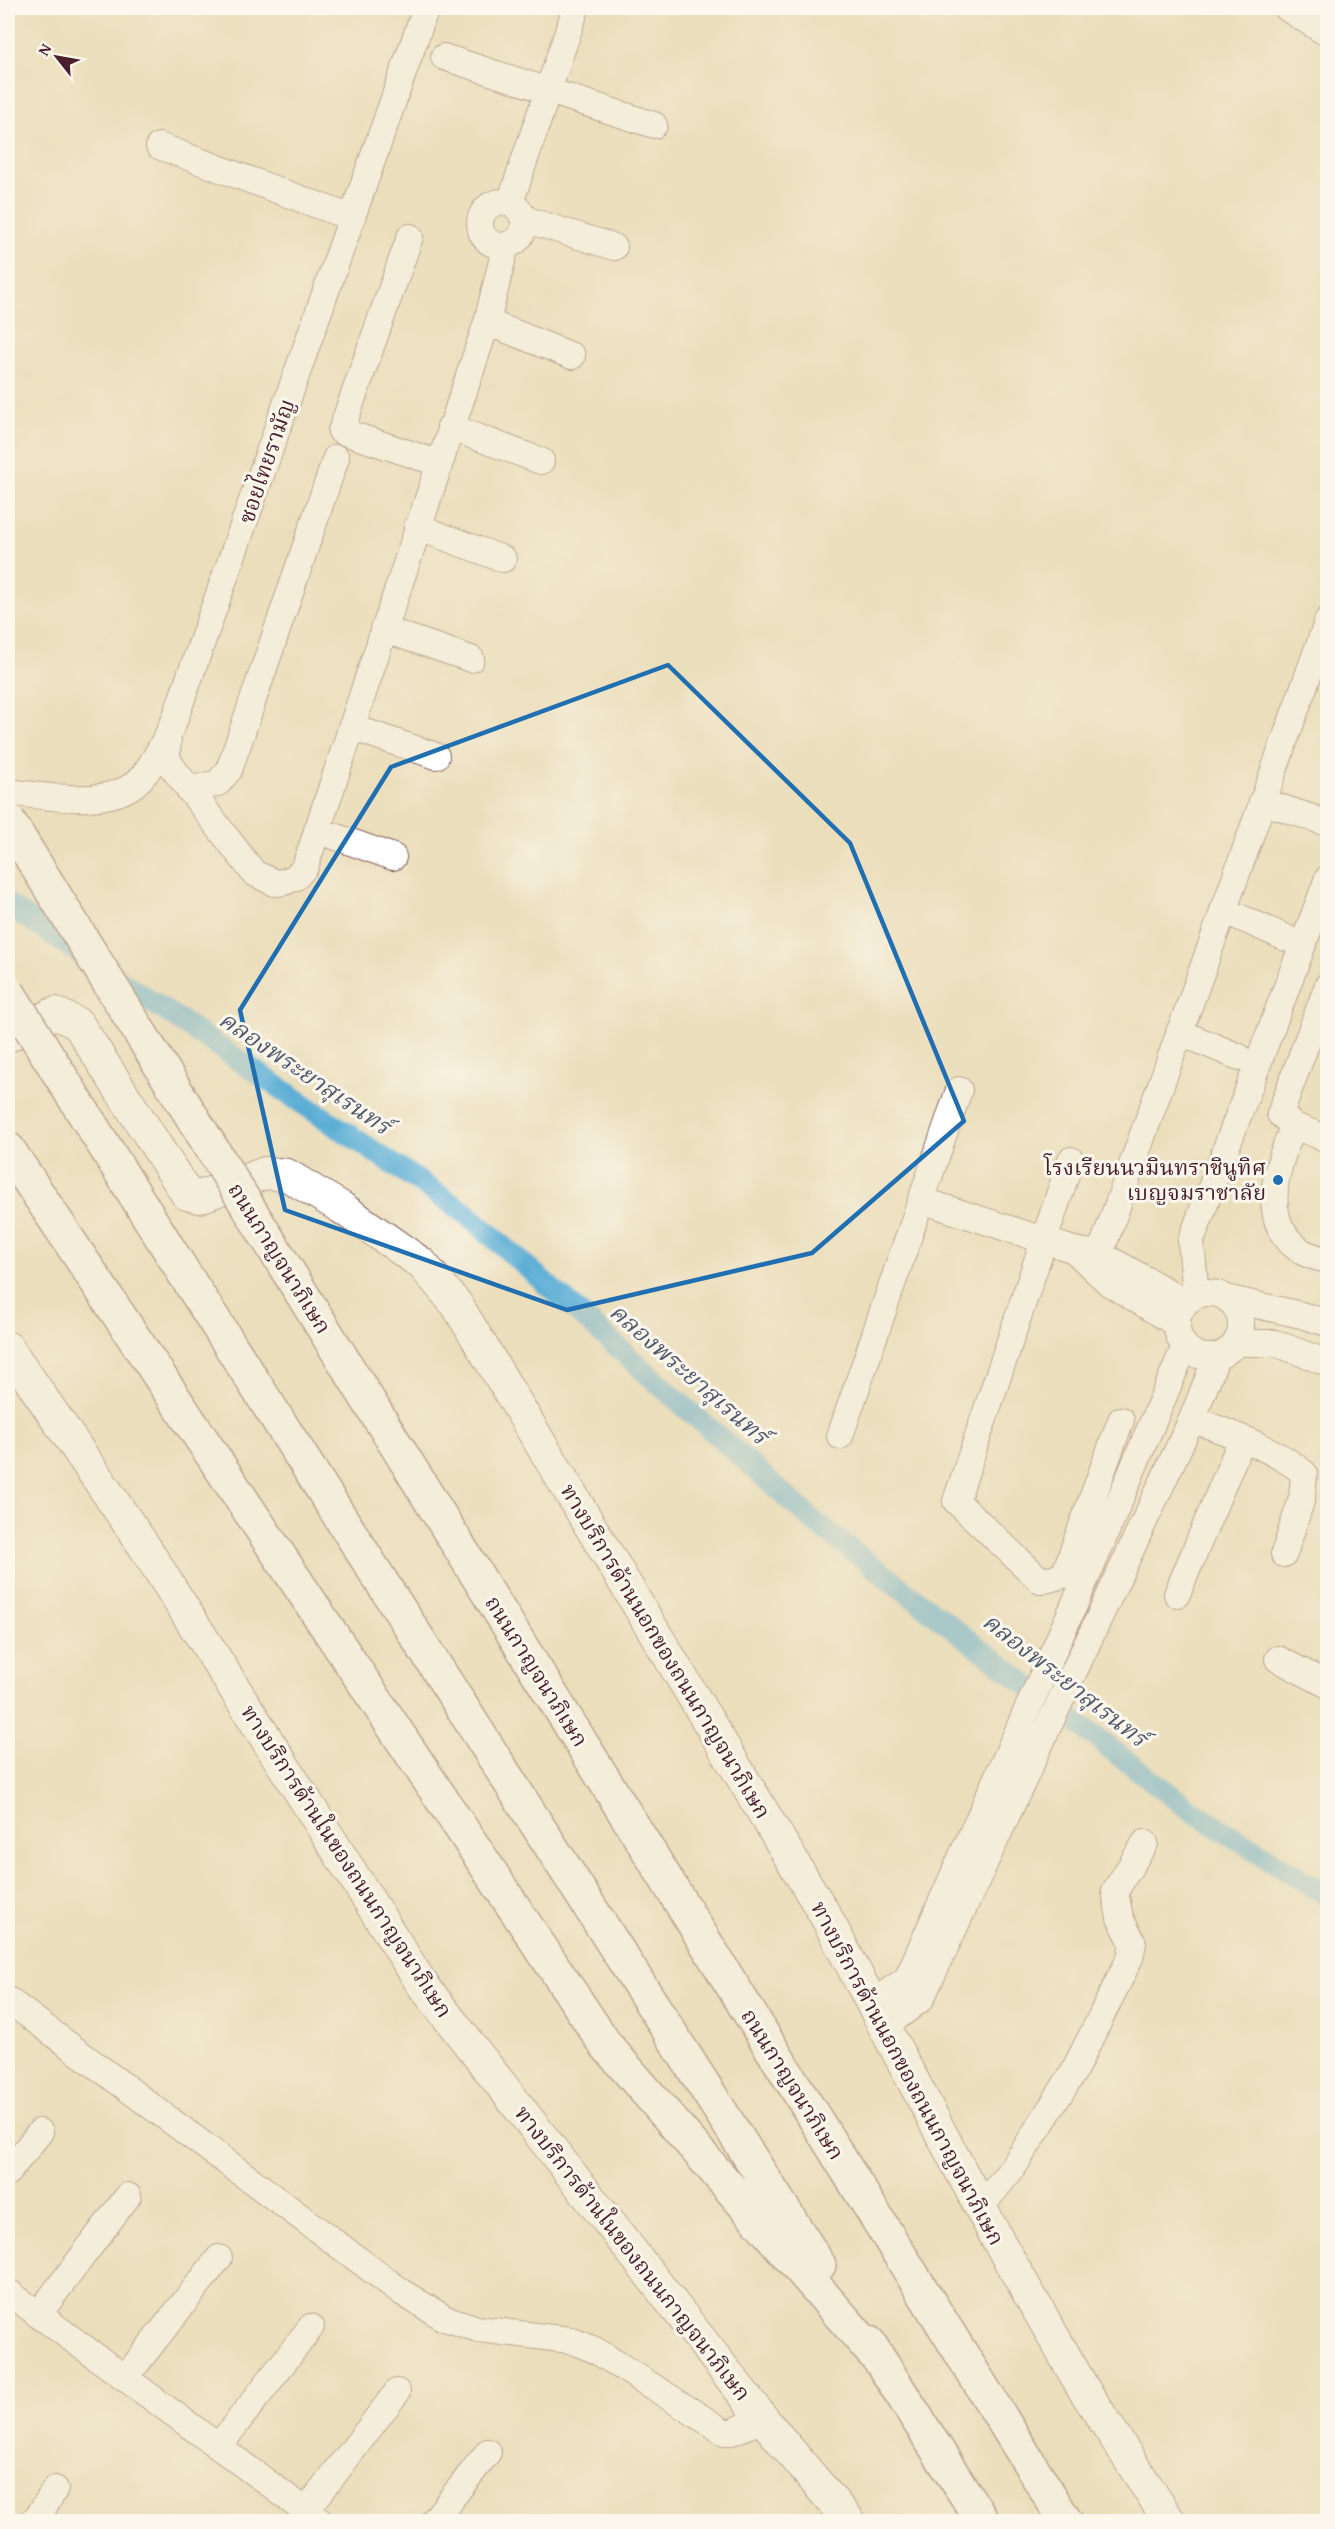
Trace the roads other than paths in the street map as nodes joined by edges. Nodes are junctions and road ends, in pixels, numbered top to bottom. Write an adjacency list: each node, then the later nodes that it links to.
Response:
1 (426, 8): 10 (street, ซอยไทยรามัญ)
2 (576, 8): 6 (street)
3 (1287, 8): 4 (street)
4 (1328, 34)
5 (444, 57): 6 (street)
6 (550, 90): 7 (street); 9 (street)
7 (654, 125)
8 (159, 146): 10 (street)
9 (517, 211): 12 (street); 12 (street); 13 (street)
10 (352, 218): 27 (street, ซอยไทยรามัญ)
11 (410, 237): 19 (street)
12 (506, 245): 14 (street)
13 (614, 247)
14 (487, 322): 15 (street); 16 (street)
15 (572, 356)
16 (450, 426): 18 (street); 19 (street)
17 (336, 458): 29 (street)
18 (540, 460)
19 (438, 463): 20 (street)
20 (417, 527): 21 (street); 23 (street)
21 (503, 559)
22 (1328, 620): 25 (street)
23 (383, 629): 24 (street); 26 (street)
24 (471, 659)
25 (1318, 675): 31 (street)
26 (351, 727): 28 (street); 34 (street)
27 (168, 734): 29 (street); 30 (street, ซอยไทยรามัญ)
28 (436, 756)
29 (189, 790): 34 (street)
30 (8, 792)
31 (1262, 801): 33 (street); 37 (street)
32 (8, 820): 95 (highway, ถนนกาญจนาภิเษก, bridge)
33 (1327, 823)
34 (317, 830): 35 (street)
35 (393, 857)
36 (1328, 878): 56 (street)
37 (1223, 910): 38 (street); 42 (street)
38 (1286, 938)
39 (1328, 985): 41 (street)
40 (8, 992): 83 (highway, bridge)
41 (1321, 1020): 46 (street)
42 (1179, 1032): 44 (street); 53 (street)
43 (8, 1036): 74 (main road, ทางบริการด้านนอกของถนนกาญจนาภิเษก)
44 (1239, 1058)
45 (959, 1090): 50 (street)
46 (1294, 1126): 47 (street); 54 (street)
47 (1328, 1139)
48 (8, 1149): 83 (highway)
49 (1071, 1160): 51 (street)
50 (921, 1200): 51 (street); 63 (street)
51 (1044, 1240): 52 (street); 62 (street)
52 (1074, 1250): 53 (street); 56 (street)
53 (1100, 1254): 56 (street)
54 (1328, 1260)
55 (1230, 1299): 56 (street); 57 (street); 59 (street)
56 (1186, 1317): 59 (street); 66 (street)
57 (1328, 1323)
58 (8, 1348): 86 (main road, ทางบริการด้านในของถนนกาญจนาภิเษก)
59 (1227, 1349): 60 (street); 61 (street)
60 (1328, 1363)
61 (1192, 1419): 64 (street); 67 (street)
62 (1121, 1420)
63 (840, 1436)
64 (1242, 1439): 65 (street); 68 (street)
65 (1284, 1554)
66 (1095, 1558): 67 (street); 71 (street)
67 (1121, 1570): 71 (street)
68 (1177, 1594)
69 (1278, 1659): 70 (street)
70 (1328, 1685)
71 (986, 1833): 74 (street)
72 (1145, 1843): 78 (street)
73 (8, 2000): 86 (street)
74 (878, 2015): 78 (main road, ทางบริการด้านนอกของถนนกาญจนาภิเษก)
75 (40, 2132): 76 (street)
76 (8, 2172)
77 (128, 2196): 81 (street)
78 (980, 2208): 96 (main road, ทางบริการด้านนอกของถนนกาญจนาภิเษก)
79 (219, 2258): 84 (street)
80 (8, 2292): 81 (street)
81 (38, 2315): 84 (street)
82 (311, 2328): 87 (street)
83 (880, 2361): 94 (highway)
84 (125, 2378): 87 (street)
85 (397, 2392): 90 (street)
86 (763, 2419): 93 (main road, ทางบริการด้านในของถนนกาญจนาภิเษก)
87 (219, 2446): 90 (street)
88 (488, 2452): 92 (street)
89 (55, 2489): 91 (street)
90 (313, 2516)
91 (32, 2522)
92 (433, 2522)
93 (850, 2522)
94 (983, 2522)
95 (1066, 2522)
96 (1170, 2522)

